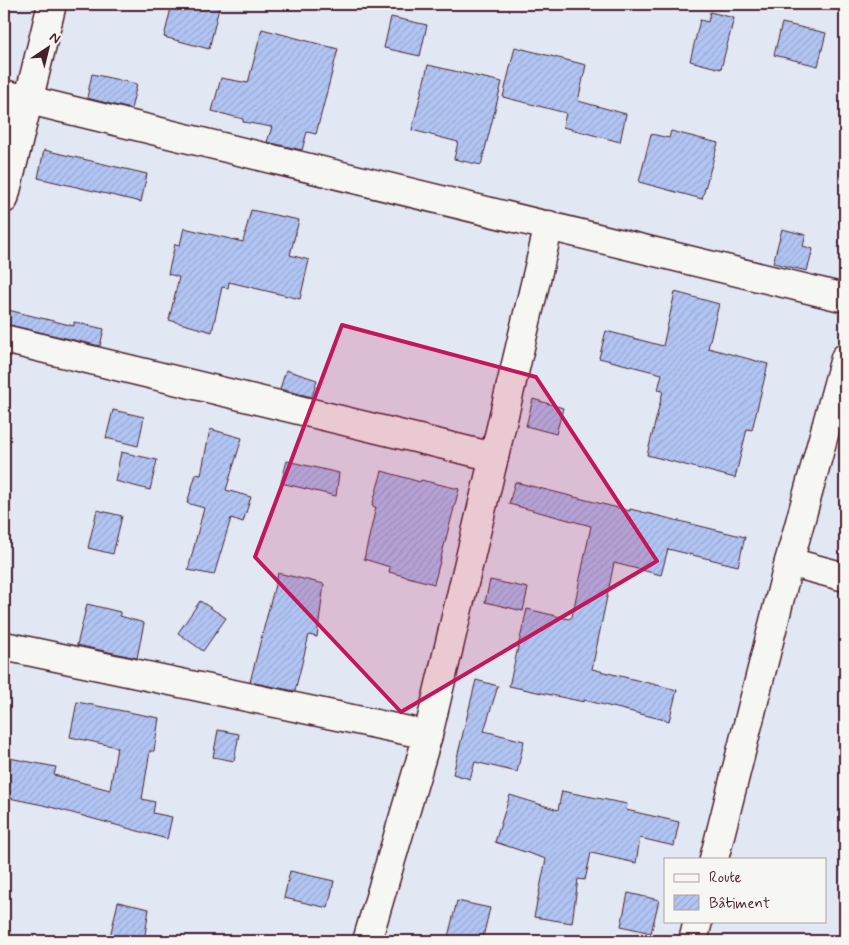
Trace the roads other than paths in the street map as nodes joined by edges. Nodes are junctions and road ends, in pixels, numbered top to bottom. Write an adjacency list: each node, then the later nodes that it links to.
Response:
1 (52, 4): 2 (street)
2 (16, 96): 3 (street); 4 (street)
3 (4, 200)
4 (549, 225): 5 (street); 8 (street)
5 (845, 298)
6 (4, 339): 8 (street)
7 (845, 358): 9 (street)
8 (494, 457): 12 (street)
9 (789, 562): 10 (street); 13 (street)
10 (845, 577)
11 (4, 646): 12 (street)
12 (428, 736): 15 (street)
13 (714, 858)
14 (698, 922): 16 (street)
15 (367, 941)
16 (693, 941)

